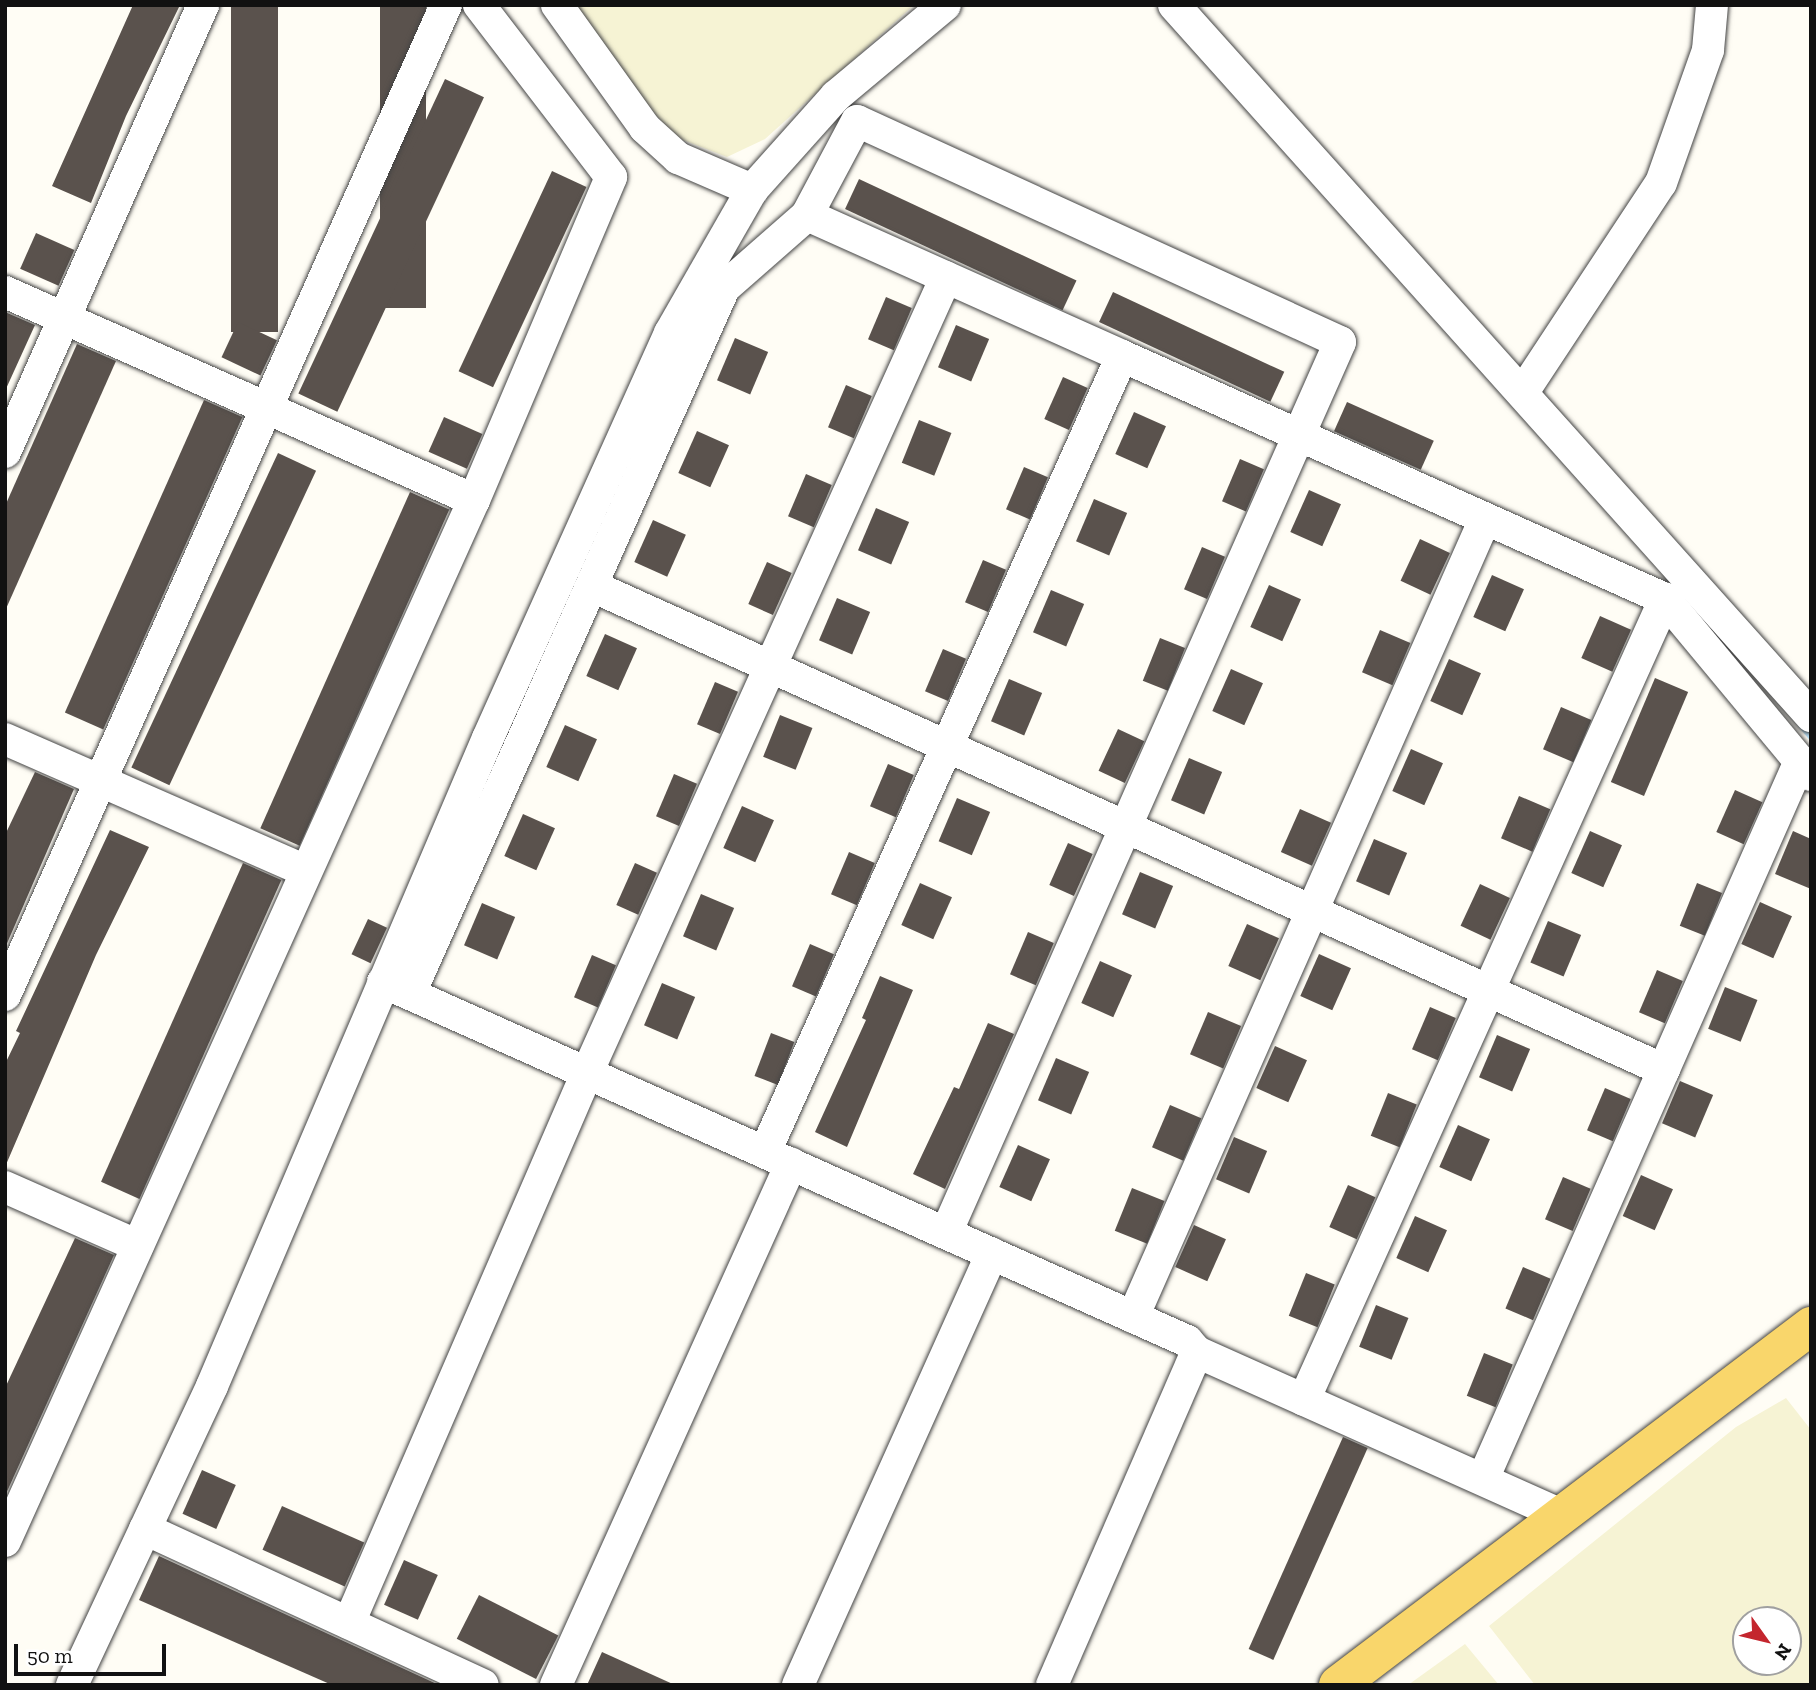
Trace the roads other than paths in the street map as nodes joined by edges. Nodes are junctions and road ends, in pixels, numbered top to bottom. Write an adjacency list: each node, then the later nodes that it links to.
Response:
1 (203, 5): 12 (street)
2 (446, 5): 15 (street)
3 (479, 5): 18 (street)
4 (557, 5): 8 (street)
5 (945, 5): 8 (street)
6 (1174, 5): 14 (street)
7 (1712, 5): 14 (street)
8 (751, 190): 31 (street)
9 (807, 215): 10 (street); 16 (street); 20 (street)
10 (946, 277): 13 (street); 22 (street)
11 (5, 292): 12 (street)
12 (66, 319): 15 (street); 17 (street)
13 (1122, 356): 16 (street); 25 (street)
14 (1522, 392): 23 (street)
15 (269, 410): 18 (street); 27 (street)
16 (1299, 435): 19 (street); 28 (street)
17 (5, 452)
18 (474, 500): 29 (street)
19 (1485, 519): 21 (street); 30 (street)
20 (592, 586): 22 (street); 31 (street)
21 (1665, 599): 26 (street); 32 (street)
22 (770, 666): 25 (street); 35 (street)
23 (1811, 716)
24 (5, 739): 27 (street)
25 (947, 746): 28 (street); 36 (street)
26 (1805, 768): 34 (street)
27 (100, 780): 29 (street); 33 (street)
28 (1125, 827): 30 (street); 38 (street)
29 (304, 870): 39 (street)
30 (1312, 911): 32 (street); 41 (street)
31 (397, 988): 35 (street); 47 (street)
32 (1488, 990): 34 (street); 44 (street)
33 (5, 995)
34 (1664, 1070): 45 (street)
35 (587, 1073): 36 (street); 49 (street)
36 (778, 1158): 38 (street); 52 (street)
37 (5, 1187): 39 (street)
38 (946, 1233): 40 (street)
39 (138, 1246): 48 (street)
40 (992, 1254): 41 (street); 53 (street)
41 (1133, 1317): 43 (street)
42 (1811, 1326): 46 (main road)
43 (1198, 1352): 44 (street); 54 (street)
44 (1304, 1400): 45 (street)
45 (1483, 1479): 46 (street)
46 (1562, 1515): 55 (main road)
47 (145, 1529): 49 (street); 51 (street)
48 (5, 1541)
49 (349, 1623): 50 (street)
50 (468, 1682)
51 (72, 1685)
52 (556, 1685)
53 (798, 1685)
54 (1052, 1685)
55 (1338, 1685)

